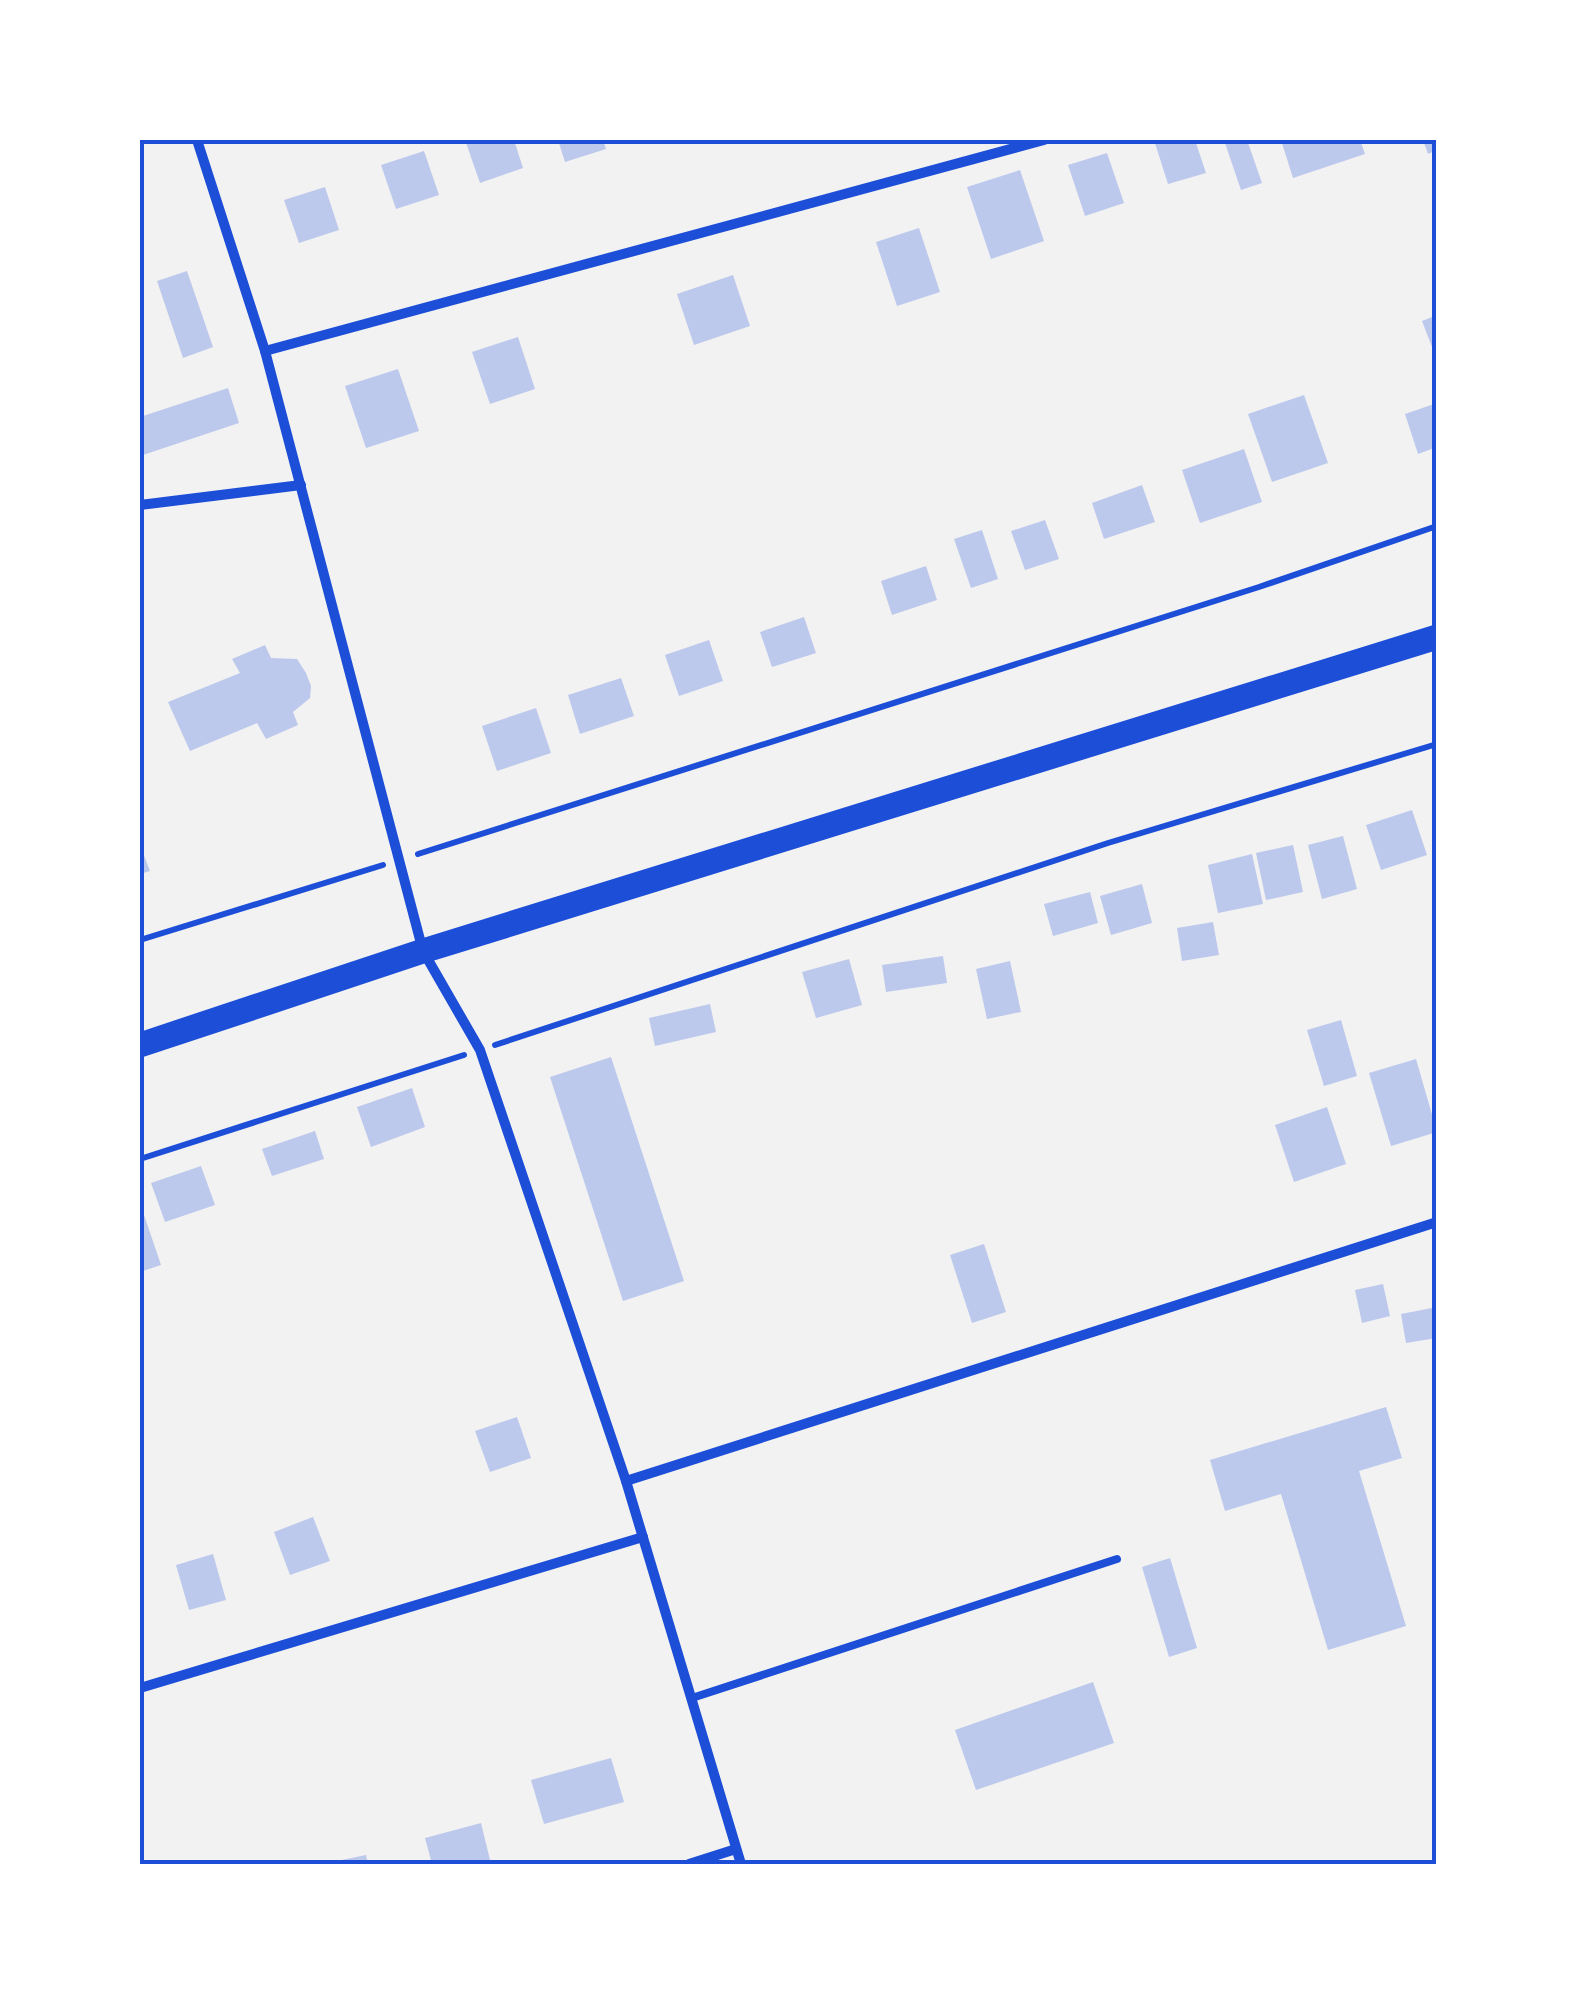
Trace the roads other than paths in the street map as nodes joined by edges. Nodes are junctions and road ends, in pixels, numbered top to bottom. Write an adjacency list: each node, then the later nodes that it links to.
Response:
1 (198, 140): 3 (street)
2 (1044, 140): 3 (street)
3 (265, 351): 4 (street)
4 (301, 484): 5 (street); 7 (street)
5 (140, 505)
6 (1437, 637): 7 (main road)
7 (423, 951): 8 (main road); 10 (street)
8 (140, 1045)
9 (1437, 1222): 10 (street)
10 (626, 1481): 11 (street)
11 (643, 1538): 13 (street); 14 (street)
12 (1117, 1558): 14 (lane)
13 (140, 1688)
14 (692, 1698): 15 (street)
15 (736, 1849): 16 (street); 17 (street)
16 (689, 1864)
17 (741, 1864)

